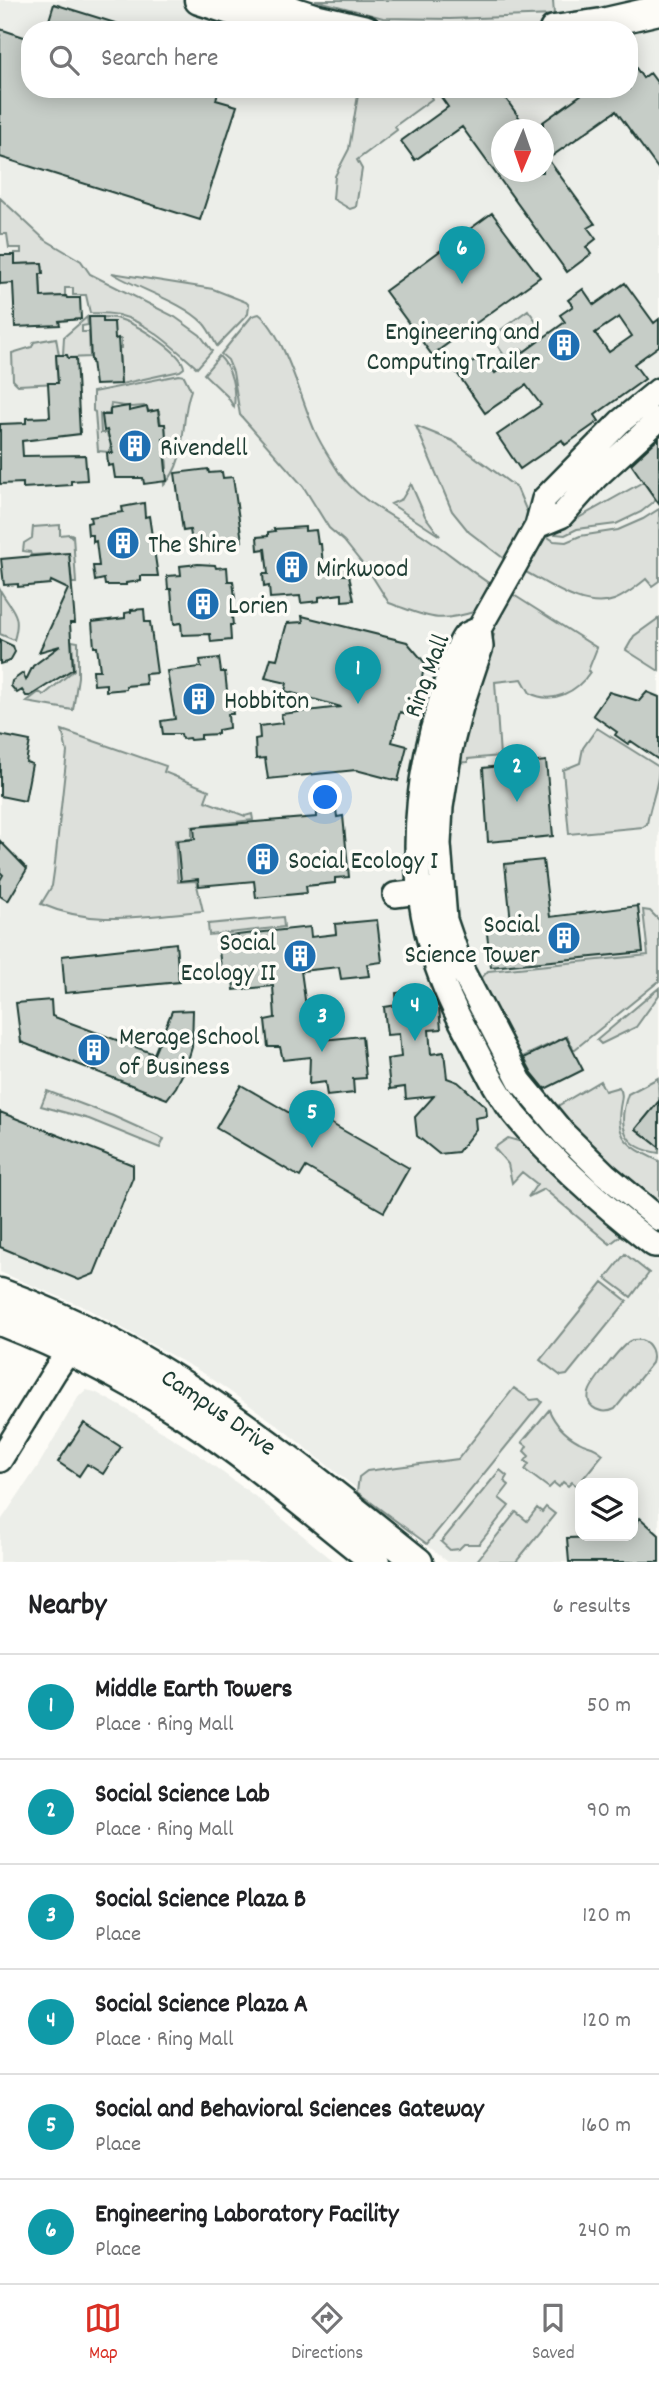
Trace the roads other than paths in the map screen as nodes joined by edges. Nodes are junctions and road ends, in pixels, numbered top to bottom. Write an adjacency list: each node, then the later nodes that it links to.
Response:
1 (199, 0): 4 (main road)
2 (258, 0): 5 (main road)
3 (659, 10): 6 (main road)
4 (264, 21)
5 (327, 21)
6 (611, 21)
7 (659, 29): 8 (main road)
8 (638, 34)
9 (659, 390): 11 (street)
10 (659, 419): 11 (street)
11 (536, 528): 12 (street, Ring Mall)
12 (430, 891): 13 (street); 15 (street, Ring Mall); 16 (street, Ring Mall)
13 (395, 895)
14 (505, 1122): 15 (street)
15 (539, 1140): 17 (street, Ring Mall)
16 (659, 1220)
17 (659, 1245)
18 (0, 1293): 20 (main road, Campus Drive)
19 (0, 1321): 20 (main road, Campus Drive)
20 (76, 1340): 21 (street); 22 (main road, Campus Drive); 23 (main road, Campus Drive)
21 (0, 1460)
22 (376, 1562)
23 (418, 1562)

